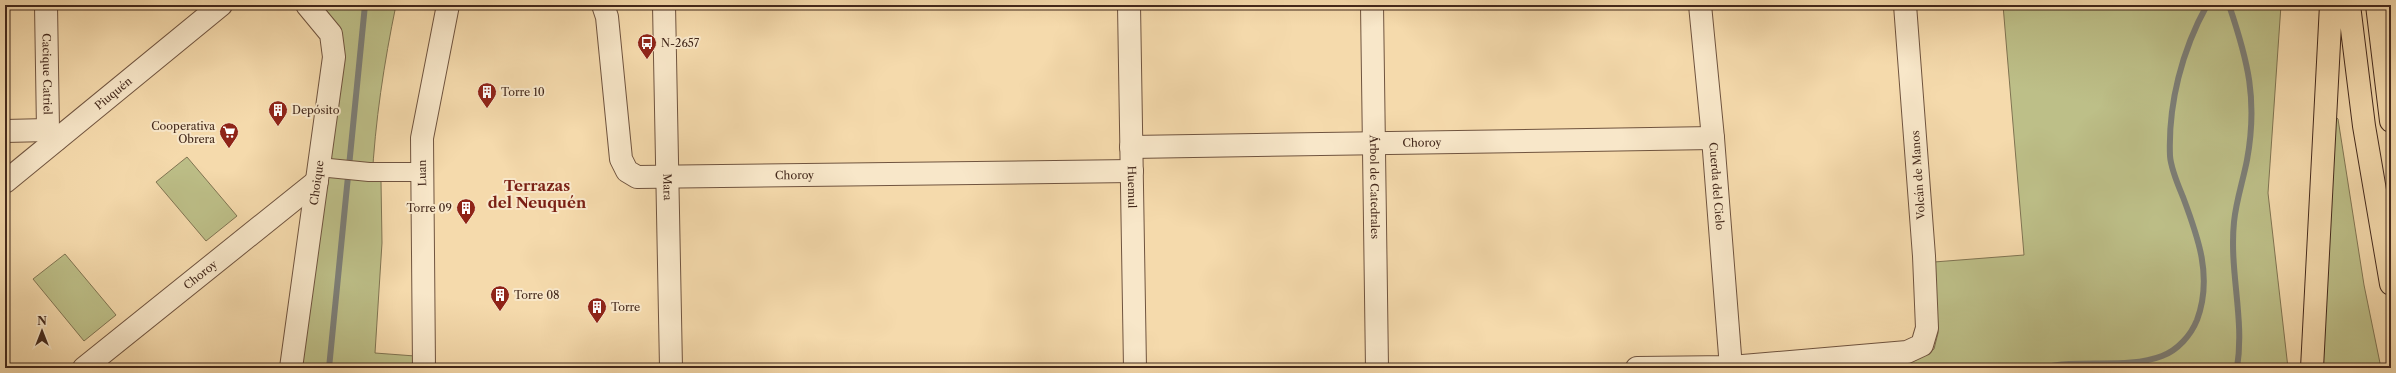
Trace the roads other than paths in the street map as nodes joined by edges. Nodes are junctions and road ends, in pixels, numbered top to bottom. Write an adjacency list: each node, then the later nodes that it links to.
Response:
1 (46, 5): 16 (street, Cacique Catriel)
2 (221, 5): 16 (street, Piuquén)
3 (307, 5): 22 (street, Choique)
4 (448, 5): 21 (street, Luan)
5 (603, 5): 23 (street, Choroy)
6 (664, 5): 23 (street, Mara)
7 (1129, 5): 19 (street, Huemul)
8 (1372, 5): 18 (street, Árbol de Catedrales)
9 (1700, 5): 17 (street, Cuerda del Cielo)
10 (1905, 5): 27 (street, Volcán de Manos)
11 (2331, 5): 34 (highway)
12 (2349, 5): 25 (highway)
13 (2377, 5): 14 (highway)
14 (2391, 121)
15 (5, 131): 16 (street)
16 (52, 135): 24 (street, Piuquén)
17 (1713, 138): 18 (street, Choroy); 27 (street, Cuerda del Cielo)
18 (1374, 143): 19 (street, Choroy); 32 (street, Árbol de Catedrales)
19 (1132, 147): 20 (street, Huemul)
20 (1132, 171): 23 (street, Choroy); 31 (street, Huemul)
21 (422, 172): 22 (street); 26 (street, Luan)
22 (324, 173): 28 (street, Choroy); 29 (street, Choique)
23 (667, 178): 30 (street, Mara)
24 (5, 182)
25 (2391, 284)
26 (427, 367)
27 (1731, 367): 33 (street)
28 (84, 368)
29 (291, 368)
30 (671, 368)
31 (1135, 368)
32 (1377, 368)
33 (1637, 368)
34 (2312, 368)

